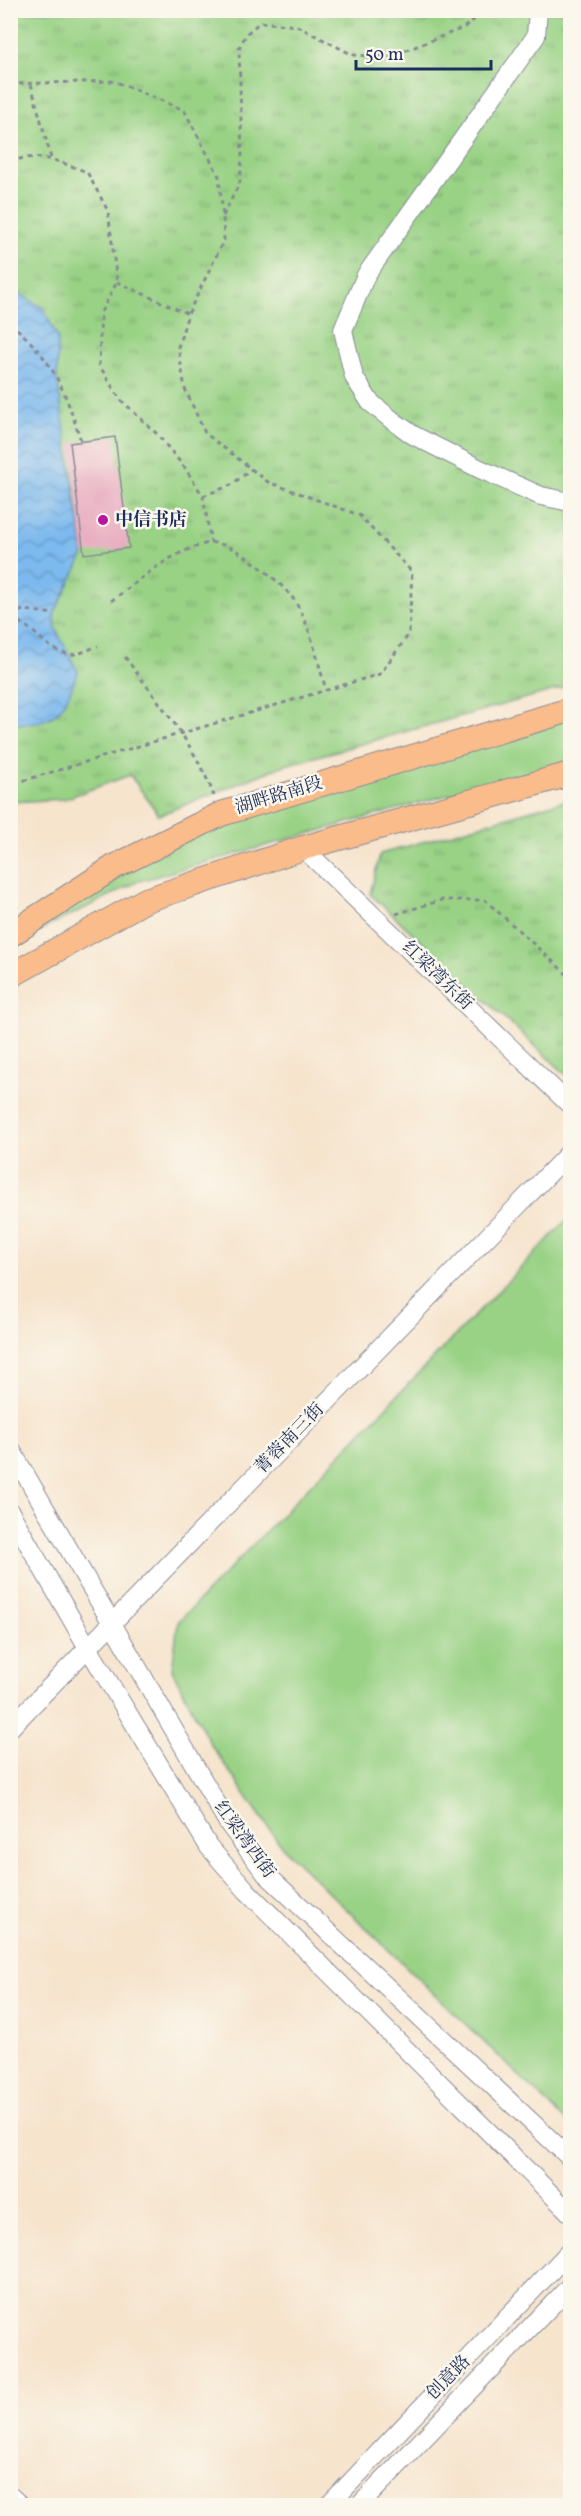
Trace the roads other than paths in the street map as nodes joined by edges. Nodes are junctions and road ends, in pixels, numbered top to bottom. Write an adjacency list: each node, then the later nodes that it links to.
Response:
1 (538, 10): 2 (street)
2 (570, 502)
3 (570, 710): 6 (main road, 湖畔路南段)
4 (570, 774): 5 (main road)
5 (303, 848): 7 (main road); 8 (street, 红梁湾东街)
6 (10, 935)
7 (10, 976)
8 (570, 1105)
9 (570, 1152): 12 (street, 菁蓉南三街)
10 (10, 1448): 12 (street, 红梁湾西街)
11 (10, 1512): 13 (street, 红梁湾西街)
12 (111, 1621): 13 (street, 菁蓉南三街); 15 (street, 红梁湾西街)
13 (87, 1646): 14 (street, 菁蓉南三街); 16 (street, 红梁湾西街)
14 (10, 1728)
15 (570, 2158)
16 (570, 2213)
17 (570, 2251): 21 (street, 创意路)
18 (570, 2286): 22 (street, 创意路)
19 (10, 2496): 20 (street)
20 (21, 2505)
21 (328, 2505)
22 (358, 2505)

